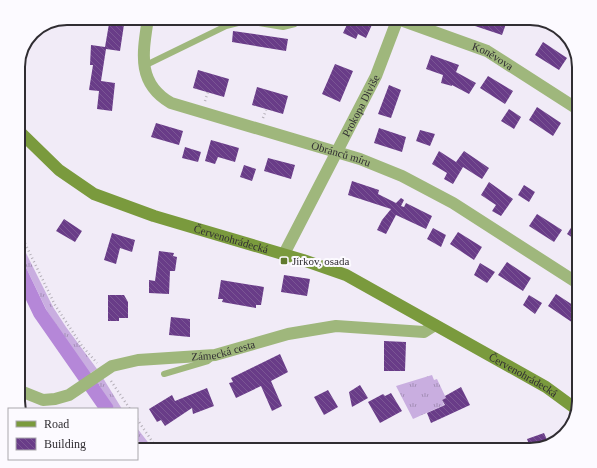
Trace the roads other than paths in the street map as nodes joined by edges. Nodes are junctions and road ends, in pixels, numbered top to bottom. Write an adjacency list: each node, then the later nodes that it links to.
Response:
1 (147, 25): 7 (street, Obránců míru)
2 (230, 25): 7 (lane)
3 (271, 25): 4 (lane)
4 (291, 25)
5 (395, 25): 10 (street, Prokopa Diviše)
6 (417, 25): 8 (street, Koněvova)
7 (144, 66): 10 (street, Obránců míru)
8 (572, 106)
9 (25, 137): 11 (street, Červenohrádecká)
10 (336, 152): 11 (street, Prokopa Diviše); 12 (street, Obránců míru)
11 (284, 254): 13 (street, Červenohrádecká)
12 (572, 280)
13 (435, 325): 14 (street, Zámecká cesta); 17 (street, Červenohrádecká)
14 (215, 355): 15 (lane); 16 (street, Zámecká cesta)
15 (164, 374)
16 (25, 393)
17 (572, 406)

